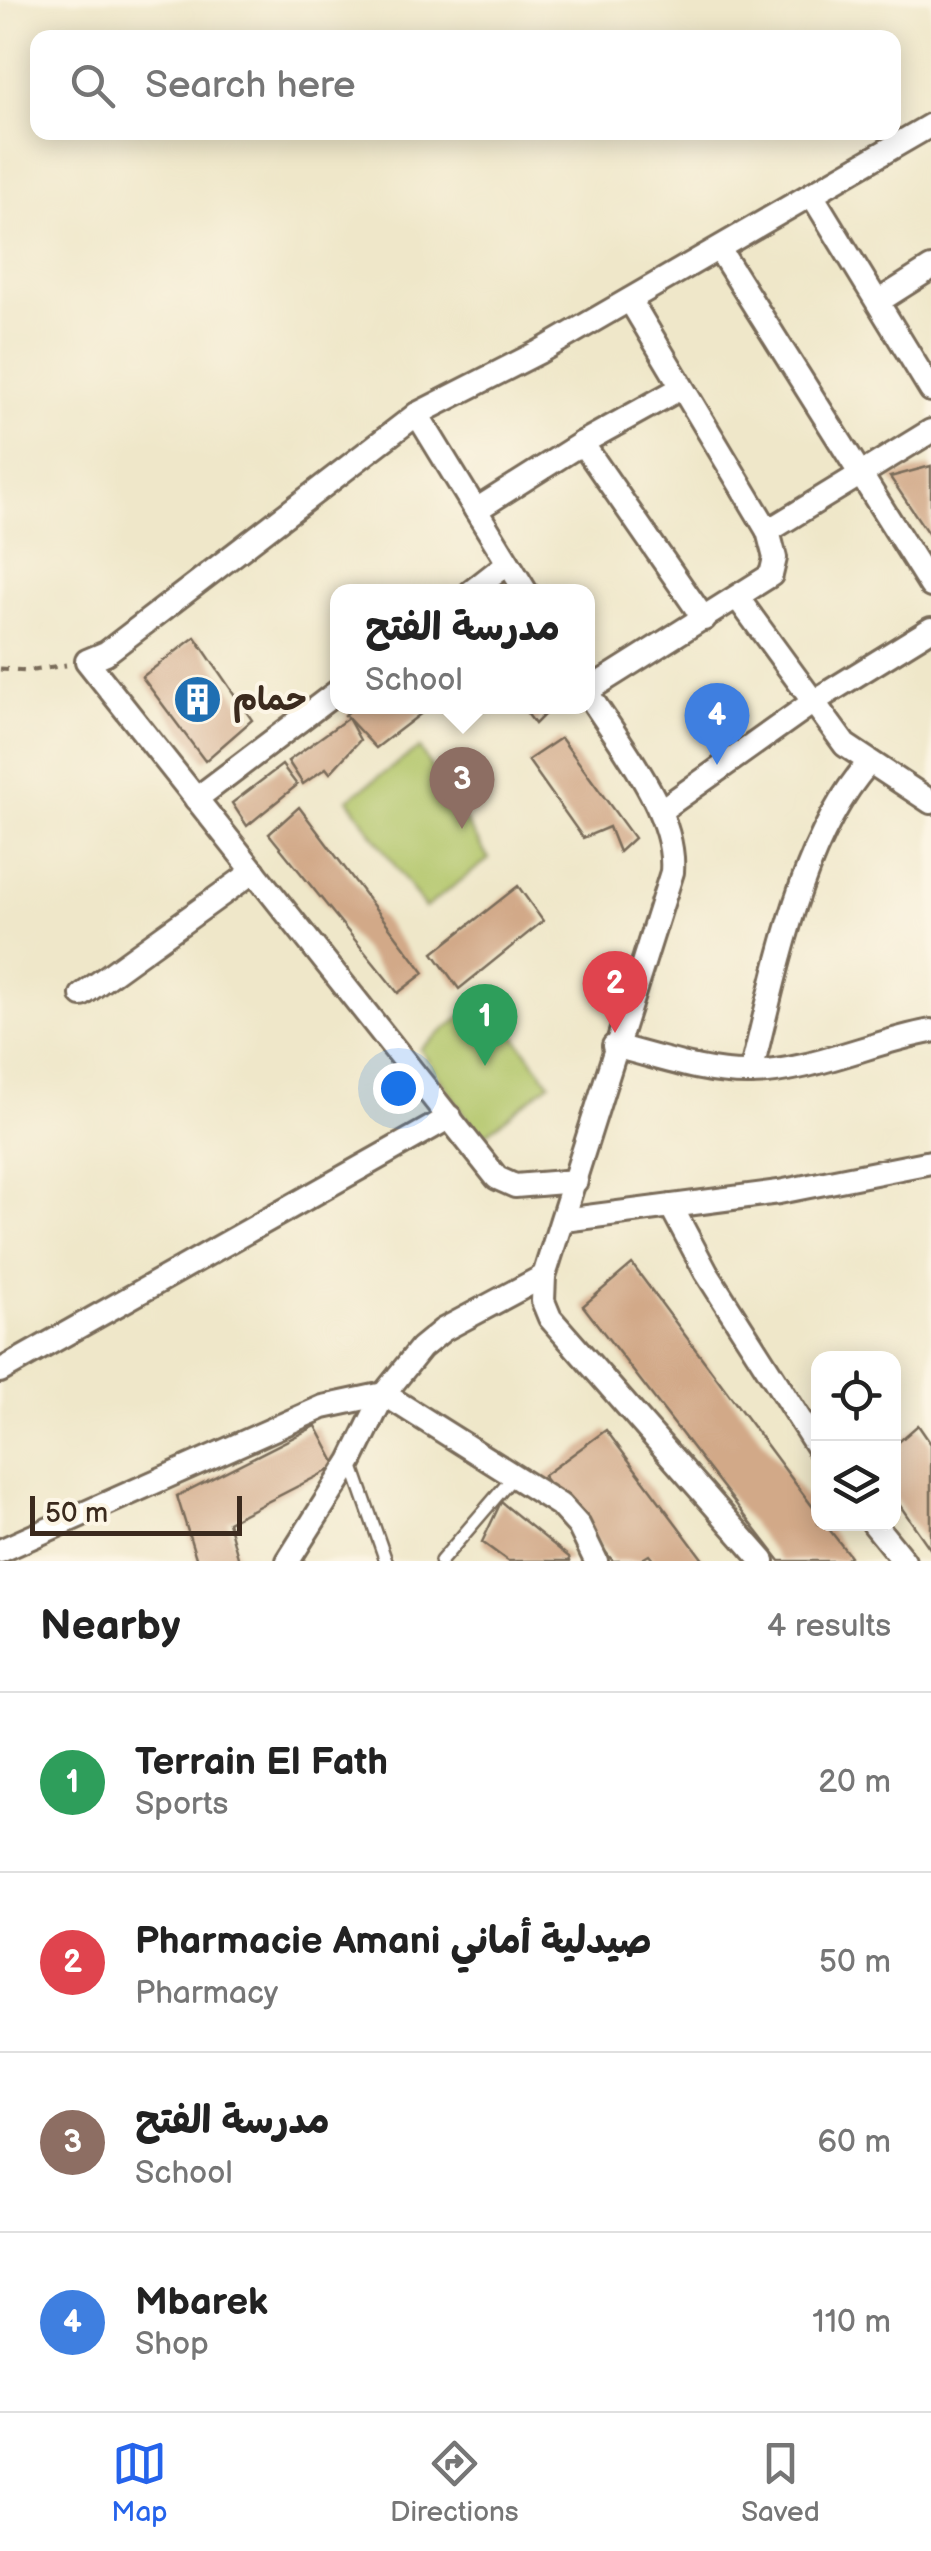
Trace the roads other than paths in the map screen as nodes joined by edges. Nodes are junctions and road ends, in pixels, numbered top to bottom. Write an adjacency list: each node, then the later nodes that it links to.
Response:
1 (931, 125): 2 (street)
2 (812, 195): 3 (street); 6 (street)
3 (718, 249): 5 (street); 12 (street)
4 (931, 268): 6 (street)
5 (630, 300): 7 (street); 9 (street)
6 (879, 301): 8 (street)
7 (681, 388): 11 (street); 14 (street)
8 (931, 390)
9 (416, 414): 13 (street); 27 (street)
10 (931, 431): 12 (street)
11 (582, 444): 13 (street); 20 (street)
12 (859, 472): 14 (street); 18 (street)
13 (476, 510): 15 (street)
14 (768, 531): 19 (street)
15 (508, 563): 16 (street); 17 (street)
16 (481, 584)
17 (521, 584)
18 (931, 586)
19 (737, 597): 20 (street); 24 (street)
20 (704, 618): 22 (street)
21 (931, 629): 24 (street)
22 (595, 686)
23 (330, 697): 27 (street)
24 (816, 700): 26 (street); 29 (street)
25 (595, 704): 29 (street)
26 (868, 764): 28 (street); 34 (street)
27 (196, 799): 30 (street)
28 (931, 802)
29 (660, 812): 33 (street)
30 (254, 871): 31 (street); 35 (street)
31 (82, 995)
32 (931, 1031): 34 (street)
33 (614, 1046): 34 (street); 37 (street)
34 (751, 1073)
35 (450, 1118): 37 (street); 41 (street)
36 (931, 1162): 38 (street)
37 (576, 1181): 39 (street)
38 (670, 1206): 39 (street); 43 (street)
39 (564, 1220): 40 (street)
40 (544, 1276): 42 (street); 52 (street)
41 (0, 1371)
42 (384, 1394): 44 (street); 45 (street); 47 (street)
43 (814, 1441)
44 (351, 1461): 48 (street); 49 (lane)
45 (514, 1476): 50 (lane); 51 (street)
46 (880, 1531): 53 (street)
47 (0, 1552)
48 (288, 1561)
49 (386, 1561)
50 (441, 1561)
51 (596, 1561)
52 (763, 1561)
53 (904, 1561)

